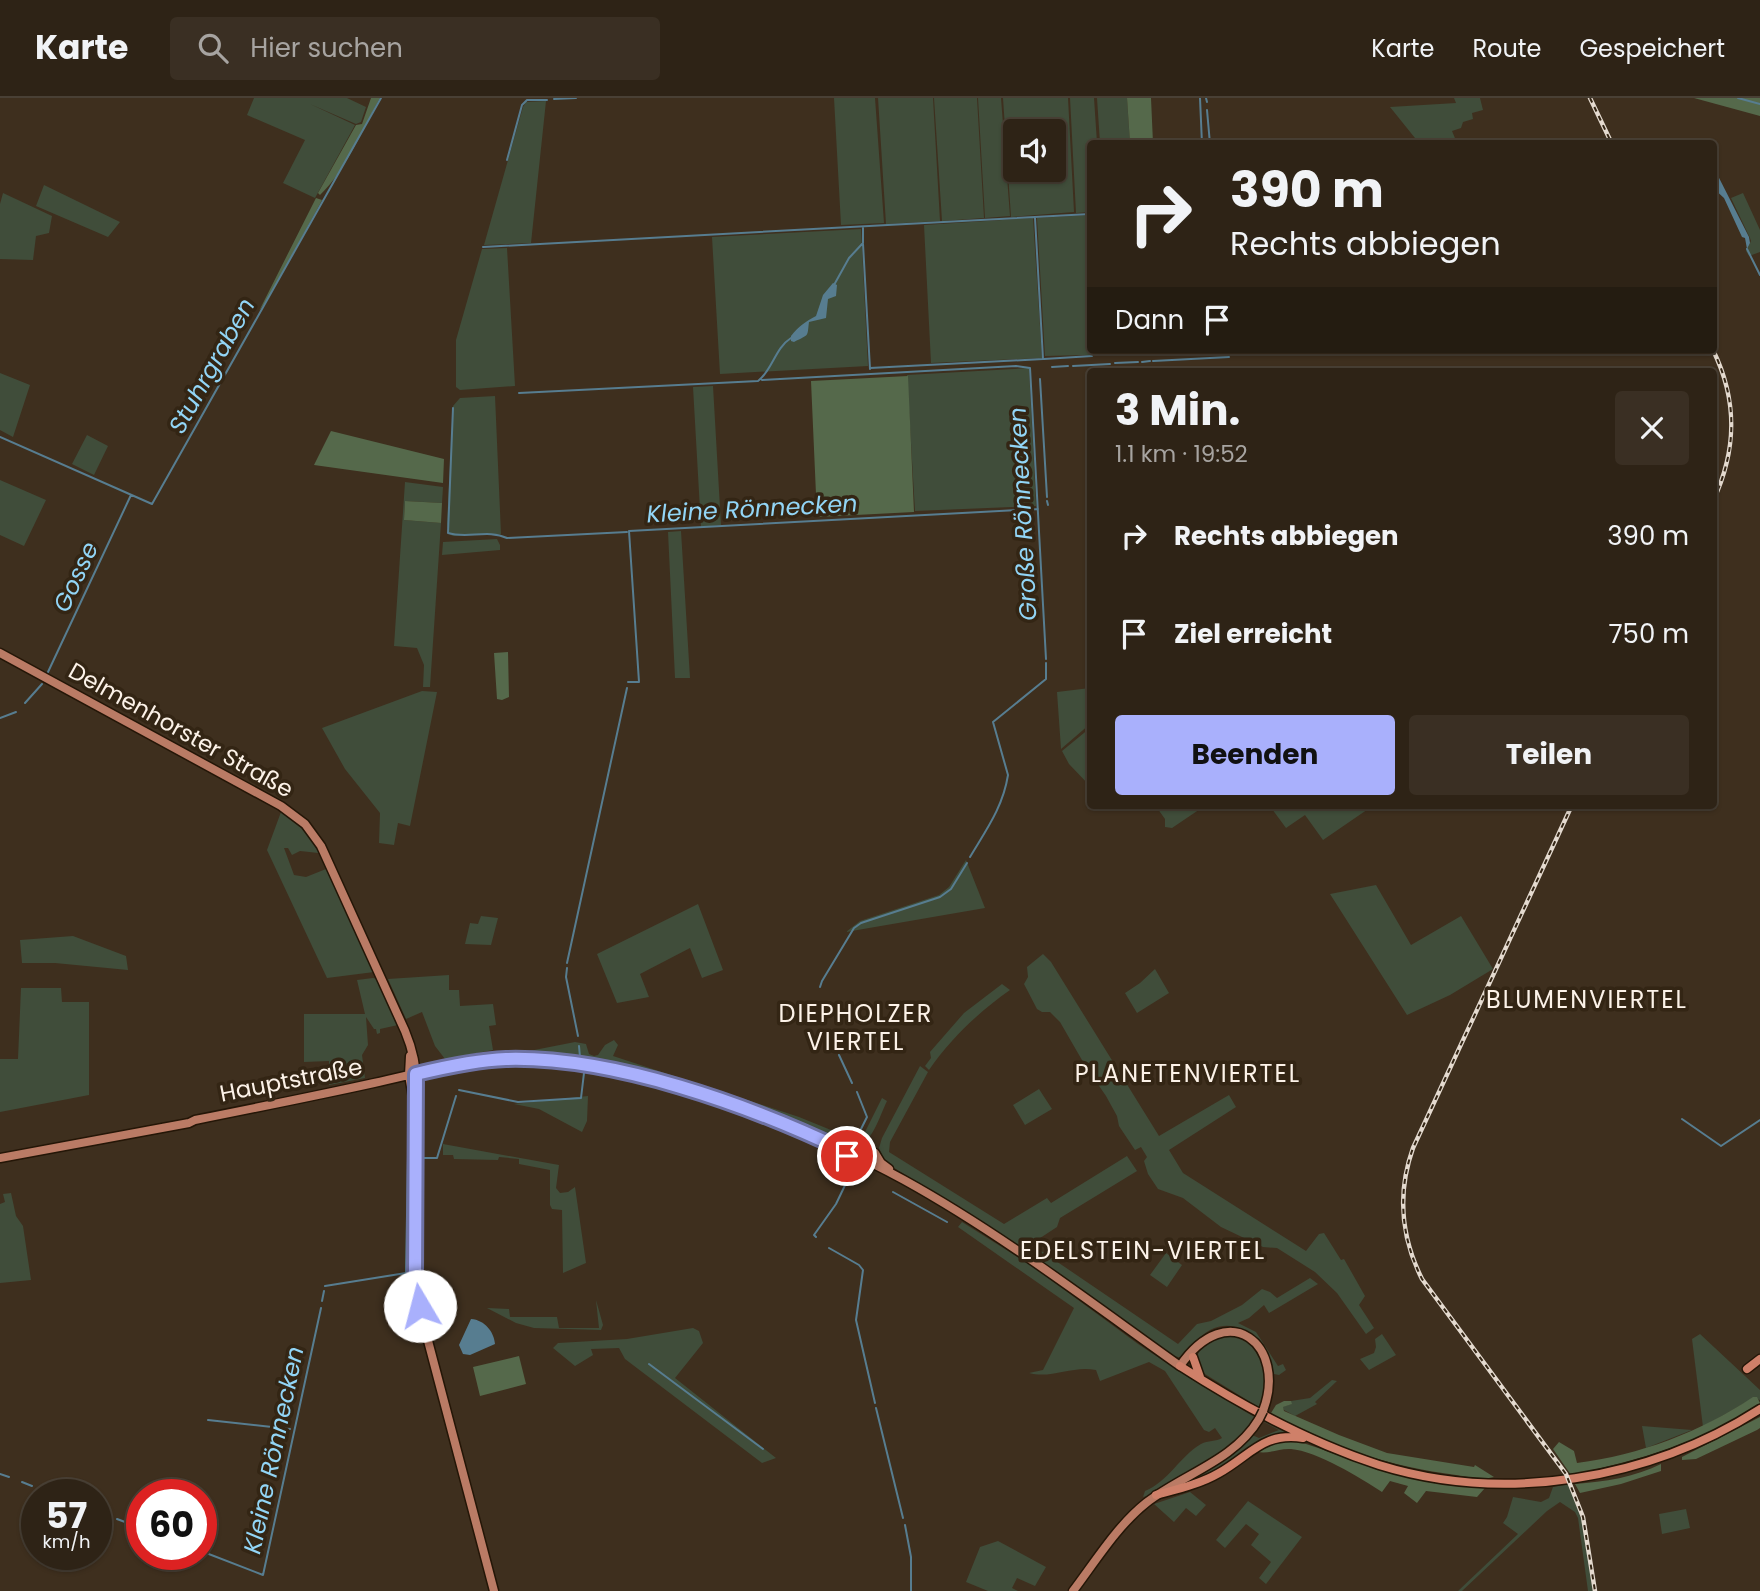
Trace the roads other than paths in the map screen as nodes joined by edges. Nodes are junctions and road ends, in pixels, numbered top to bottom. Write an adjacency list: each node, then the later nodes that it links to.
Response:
1 (0, 653): 2 (main road, Delmenhorster Straße)
2 (411, 1051): 3 (main road, Delmenhorster Straße); 5 (main road, Delmenhorster Straße)
3 (414, 1060): 4 (main road); 5 (main road, Delmenhorster Straße)
4 (431, 1071): 5 (main road, Hauptstraße); 9 (main road, Hauptstraße)
5 (413, 1074): 6 (main road, Hauptstraße); 7 (main road, Delmenhorster Straße); 8 (main road, Delmenhorster Straße)
6 (394, 1079): 7 (main road); 11 (main road, Hauptstraße)
7 (411, 1089): 8 (main road, Delmenhorster Straße)
8 (415, 1105): 22 (main road, Delmenhorster Straße)
9 (845, 1151): 12 (main road); 13 (main road, Hauptstraße)
10 (875, 1153): 13 (main road)
11 (0, 1158)
12 (859, 1172)
13 (902, 1179): 16 (main road)
14 (1194, 1354): 16 (main road); 18 (highway); 21 (main road, bridge)
15 (1760, 1359): 17 (highway)
16 (1180, 1366): 18 (highway)
17 (1747, 1369)
18 (1201, 1380): 20 (highway)
19 (1760, 1409): 20 (highway)
20 (1313, 1439): 21 (highway)
21 (1156, 1495): 23 (main road)
22 (494, 1591)
23 (1073, 1591)

